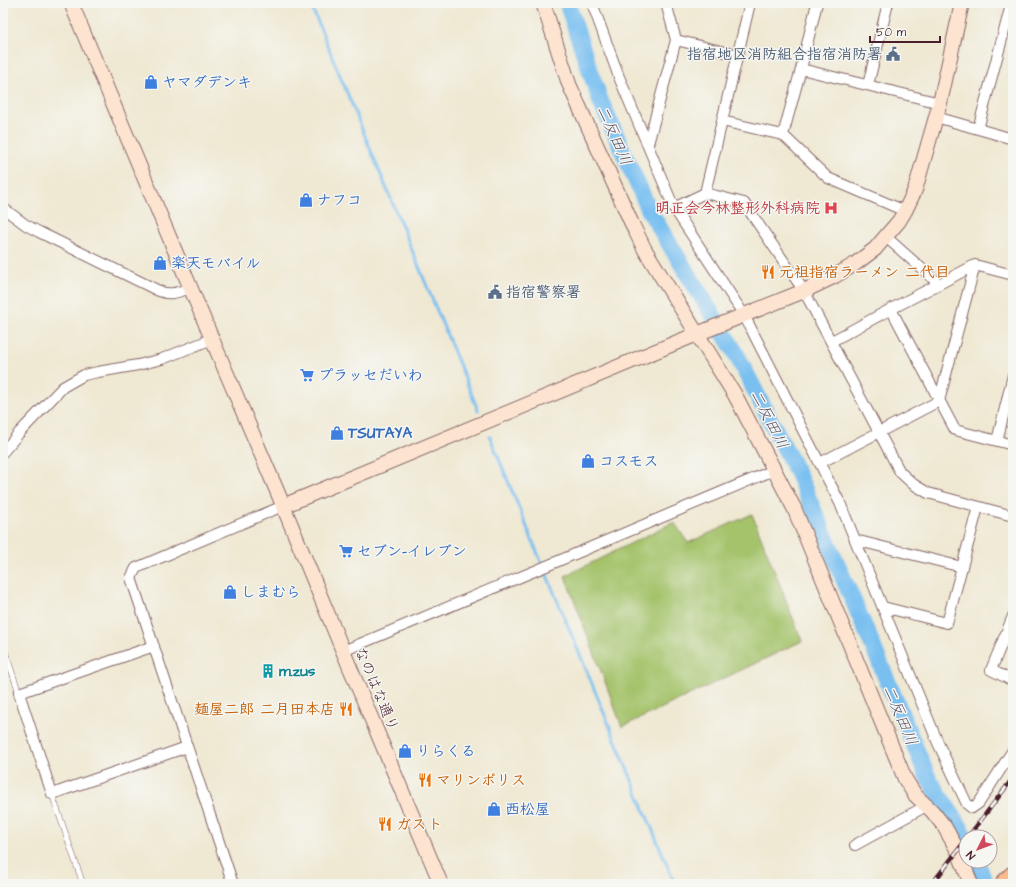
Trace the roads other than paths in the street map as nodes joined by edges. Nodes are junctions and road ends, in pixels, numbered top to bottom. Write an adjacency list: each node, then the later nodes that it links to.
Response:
1 (71, 3): 29 (street, なのはな通り)
2 (543, 3): 33 (street)
3 (592, 3): 20 (street)
4 (666, 3): 10 (street)
5 (750, 3): 11 (street)
6 (817, 3): 12 (street)
7 (888, 3): 13 (street)
8 (962, 3): 14 (street)
9 (1013, 6): 17 (street)
10 (676, 40): 11 (street); 20 (street)
11 (737, 55): 16 (street)
12 (801, 68): 13 (street); 18 (street)
13 (868, 85): 14 (street)
14 (940, 103): 15 (street)
15 (936, 117): 17 (street); 24 (street)
16 (722, 121): 18 (street); 21 (street)
17 (978, 129): 19 (street)
18 (783, 135): 24 (street)
19 (1013, 139)
20 (648, 144): 23 (street)
21 (705, 193): 23 (street); 30 (street)
22 (3, 208): 29 (street)
23 (674, 208): 32 (street)
24 (905, 211): 25 (street)
25 (886, 237): 28 (street); 30 (street)
26 (975, 265): 27 (street); 28 (street); 37 (street)
27 (1013, 275)
28 (939, 284): 31 (street)
29 (190, 288): 34 (street, なのはな通り)
30 (804, 291): 32 (street); 35 (street)
31 (891, 309): 35 (street); 37 (street)
32 (740, 317): 33 (street); 42 (street)
33 (697, 334): 43 (street); 44 (street)
34 (212, 339): 41 (street); 44 (street, なのはな通り)
35 (832, 341): 38 (street)
36 (1013, 375): 39 (street)
37 (939, 401): 38 (street); 39 (street)
38 (879, 432): 42 (street); 45 (street)
39 (997, 440): 40 (street)
40 (1013, 445)
41 (3, 452)
42 (820, 463): 47 (street)
43 (774, 470): 53 (street); 59 (street)
44 (283, 506): 52 (street); 53 (street, なのはな通り)
45 (978, 507): 46 (street); 48 (street)
46 (1013, 516)
47 (856, 540): 48 (street); 49 (street)
48 (962, 567): 49 (street)
49 (883, 607): 57 (street)
50 (1013, 616): 54 (street)
51 (3, 645): 55 (lane)
52 (154, 646): 55 (street); 56 (street)
53 (343, 651): 64 (street, なのはな通り)
54 (1013, 681)
55 (19, 693): 58 (street)
56 (187, 747): 58 (street); 63 (street)
57 (1013, 750)
58 (52, 794): 62 (lane)
59 (926, 806): 60 (street); 65 (street)
60 (855, 845)
61 (1013, 875): 66 (highway)
62 (83, 884)
63 (233, 884)
64 (441, 884)
65 (971, 884)
66 (1004, 884)

